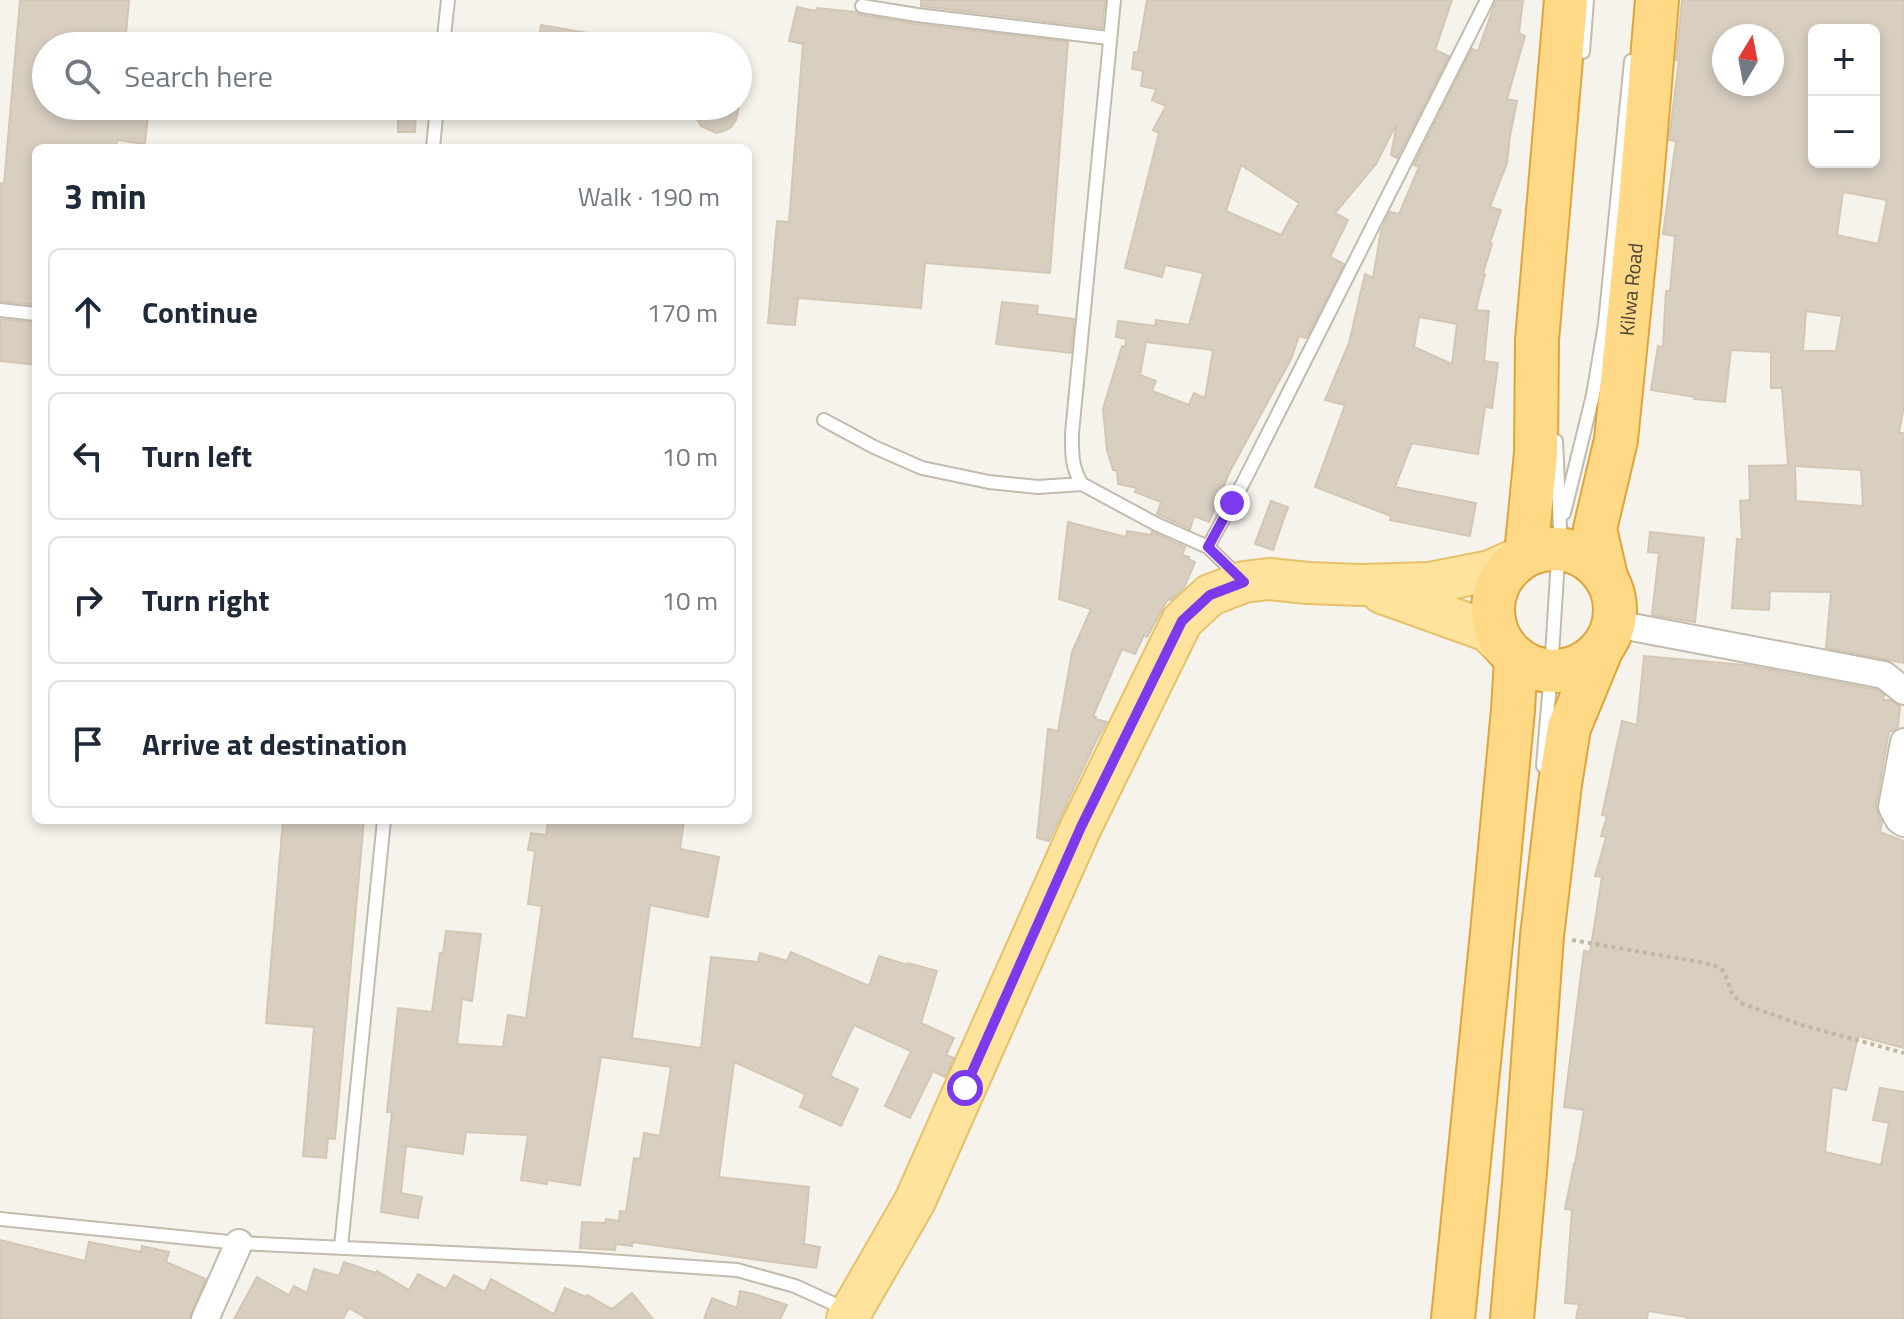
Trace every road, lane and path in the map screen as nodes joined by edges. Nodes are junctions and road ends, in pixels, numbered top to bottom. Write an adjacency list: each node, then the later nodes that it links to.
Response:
1 (448, 0): 8 (lane)
2 (1114, 0): 9 (lane)
3 (1487, 0): 20 (lane)
4 (1566, 0): 19 (highway)
5 (1587, 0): 11 (lane)
6 (1657, 0): 23 (highway, Kilwa Road)
7 (862, 6): 9 (lane)
8 (445, 32)
9 (1109, 38): 18 (lane)
10 (1632, 46): 19 (lane)
11 (1581, 64)
12 (436, 120): 13 (lane)
13 (433, 144)
14 (0, 310): 15 (lane)
15 (32, 314)
16 (824, 420): 18 (lane)
17 (1556, 436): 19 (lane)
18 (1082, 484): 20 (lane)
19 (1548, 544): 22 (main road); 23 (highway); 24 (lane); 24 (highway)
20 (1208, 547): 21 (lane)
21 (1244, 582): 22 (main road); 35 (main road)
22 (1360, 585): 24 (main road)
23 (1608, 613): 24 (highway); 25 (street); 30 (highway)
24 (1534, 665): 27 (lane); 37 (highway)
25 (1904, 691)
26 (1904, 742): 28 (street)
27 (1541, 782)
28 (1904, 823)
29 (384, 824): 34 (lane)
30 (1542, 936): 31 (path); 38 (highway)
31 (1904, 1053)
32 (0, 1219): 33 (lane)
33 (239, 1243): 34 (lane); 36 (street)
34 (341, 1247): 35 (lane)
35 (849, 1315)
36 (205, 1319)
37 (1453, 1319)
38 (1512, 1319)

